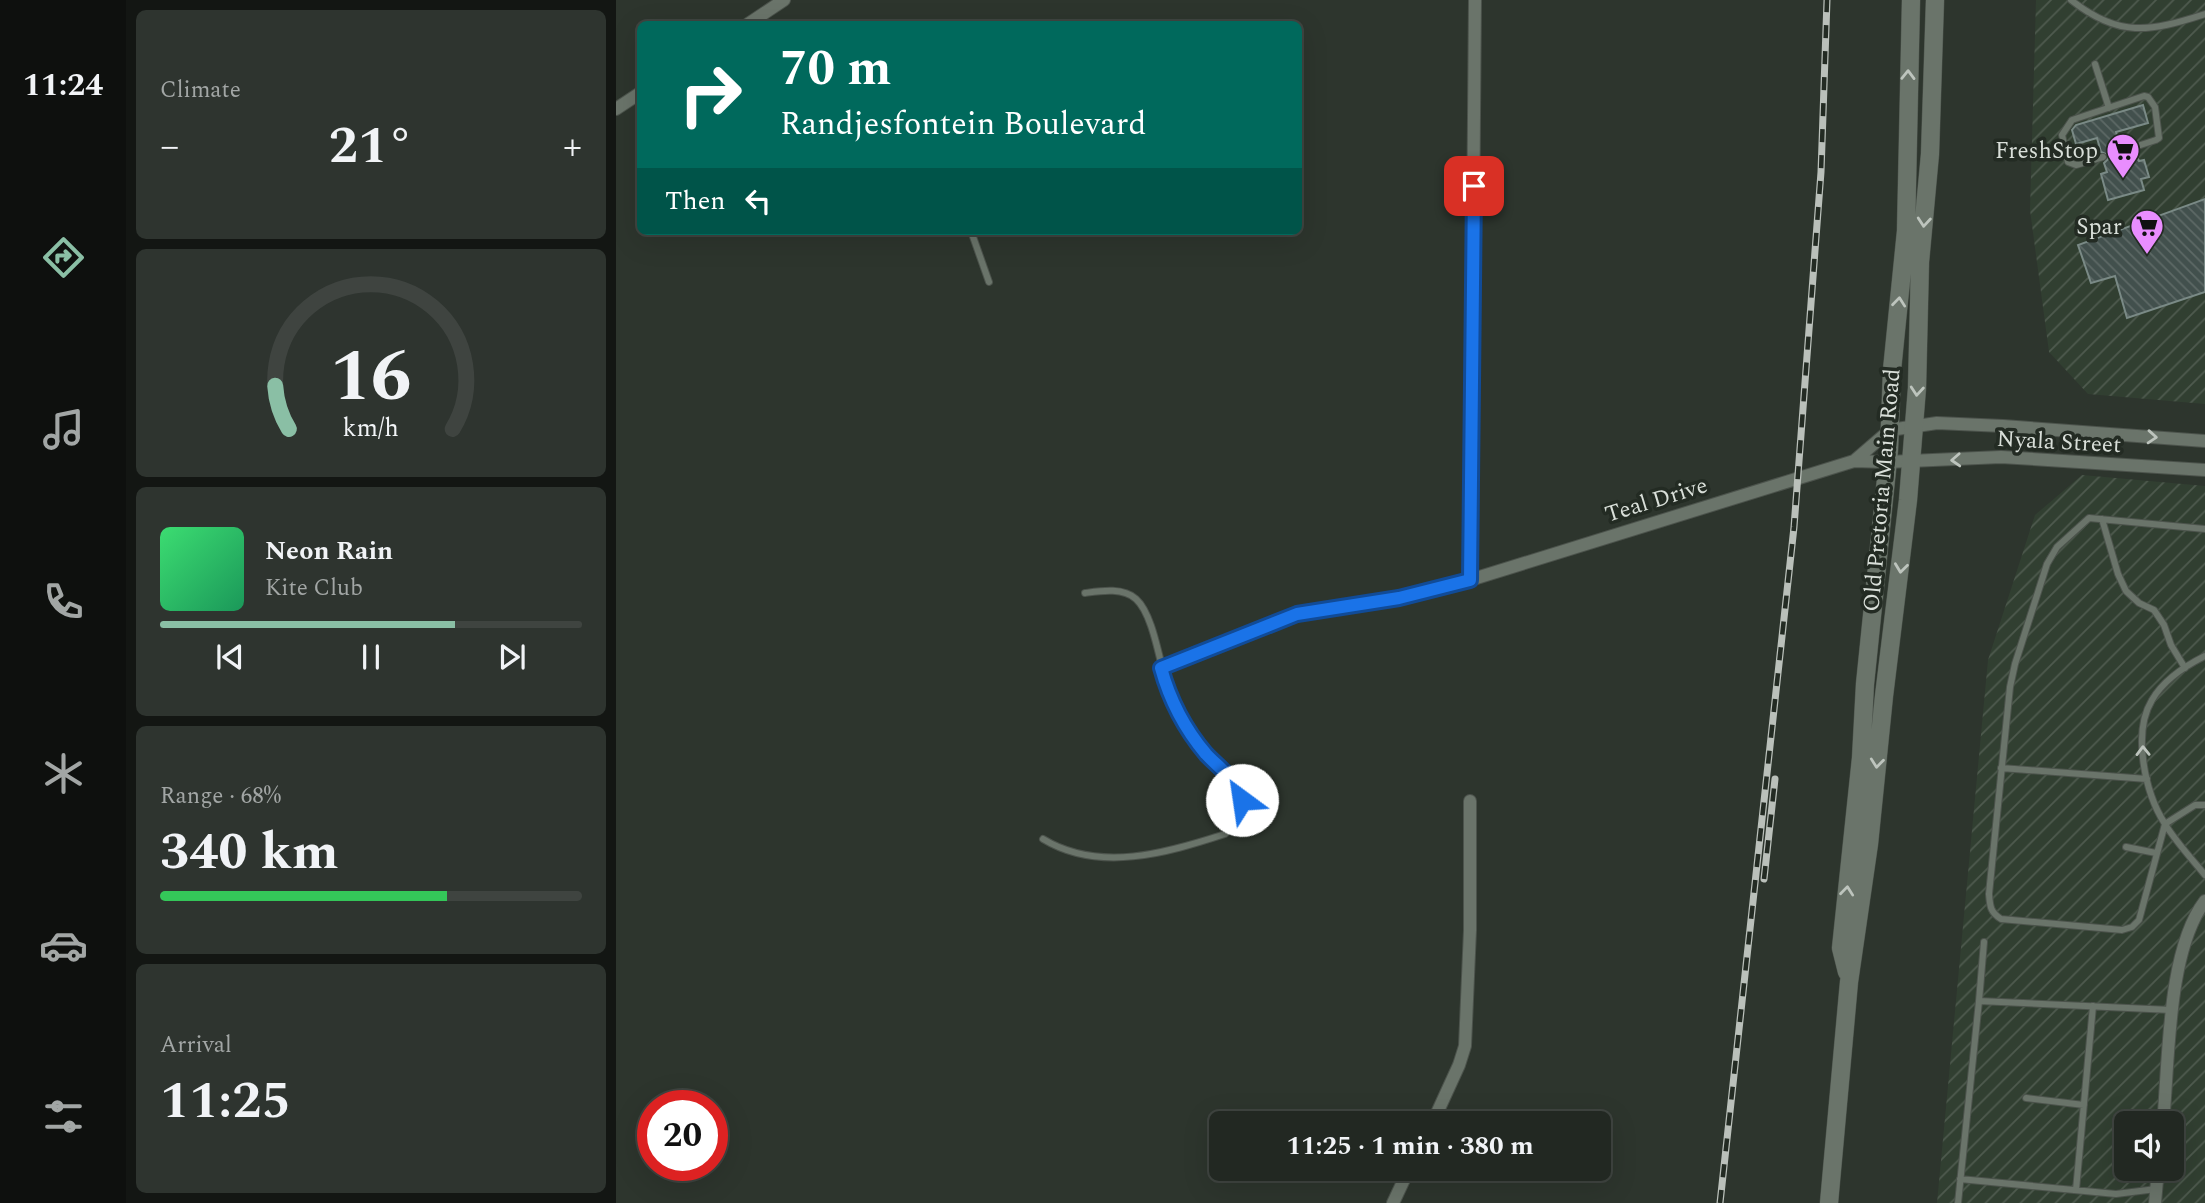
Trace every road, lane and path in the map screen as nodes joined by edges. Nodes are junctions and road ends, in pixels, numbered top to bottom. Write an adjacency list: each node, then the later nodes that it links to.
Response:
1 (785, 0): 7 (street)
2 (1475, 0): 25 (street)
3 (1911, 0): 17 (main road, Old Pretoria Main Road, one-way to 3)
4 (1935, 0): 16 (main road, Old Pretoria Main Road, one-way to 16)
5 (2071, 0): 6 (lane)
6 (2205, 14)
7 (753, 21)
8 (2095, 64): 10 (lane)
9 (637, 95): 11 (street)
10 (2109, 108): 12 (lane); 13 (lane)
11 (616, 109)
12 (2122, 151)
13 (2103, 157)
14 (972, 235): 15 (lane)
15 (989, 282)
16 (1913, 426): 17 (street, Nyala Street); 18 (street, Nyala Street, one-way to 18); 21 (main road, Old Pretoria Main Road)
17 (1890, 430): 19 (street, Teal Drive); 20 (main road, Old Pretoria Main Road)
18 (2205, 441)
19 (1854, 461): 20 (street, Teal Drive); 25 (street, Teal Drive)
20 (1887, 462): 21 (street, Nyala Street); 41 (main road, Old Pretoria Main Road, one-way to 20)
21 (1911, 462): 22 (street, Nyala Street, one-way to 21); 41 (main road, Old Pretoria Main Road, one-way to 41)
22 (2205, 470)
23 (2102, 519): 24 (lane); 29 (lane); 30 (lane)
24 (2205, 528)
25 (1470, 580): 28 (street, Teal Drive)
26 (1085, 593): 28 (lane)
27 (2205, 656): 29 (lane)
28 (1161, 668): 35 (lane)
29 (2185, 668): 31 (lane, one-way to 29)
30 (2001, 768): 31 (lane); 37 (lane)
31 (2147, 779): 34 (lane)
32 (1470, 802): 47 (street)
33 (2205, 805): 34 (lane)
34 (2165, 824): 37 (lane); 38 (lane)
35 (1043, 839)
36 (2126, 847): 37 (lane)
37 (2156, 853)
38 (2205, 874)
39 (2205, 901): 44 (street)
40 (1984, 942): 42 (lane)
41 (1849, 982): 56 (main road, Old Pretoria Main Road)
42 (1979, 1001): 43 (lane); 49 (lane)
43 (2093, 1006): 44 (lane); 46 (lane)
44 (2173, 1010): 48 (street)
45 (2026, 1098): 46 (lane)
46 (2084, 1105): 53 (lane)
47 (1438, 1111)
48 (2164, 1111)
49 (1961, 1179): 53 (lane); 57 (lane)
50 (1403, 1181): 55 (street)
51 (2157, 1181): 52 (street)
52 (2156, 1189): 54 (lane); 59 (street)
53 (2076, 1190): 54 (lane)
54 (2116, 1194): 58 (lane)
55 (1393, 1203)
56 (1829, 1203)
57 (1958, 1203)
58 (2115, 1203)
59 (2155, 1203)

